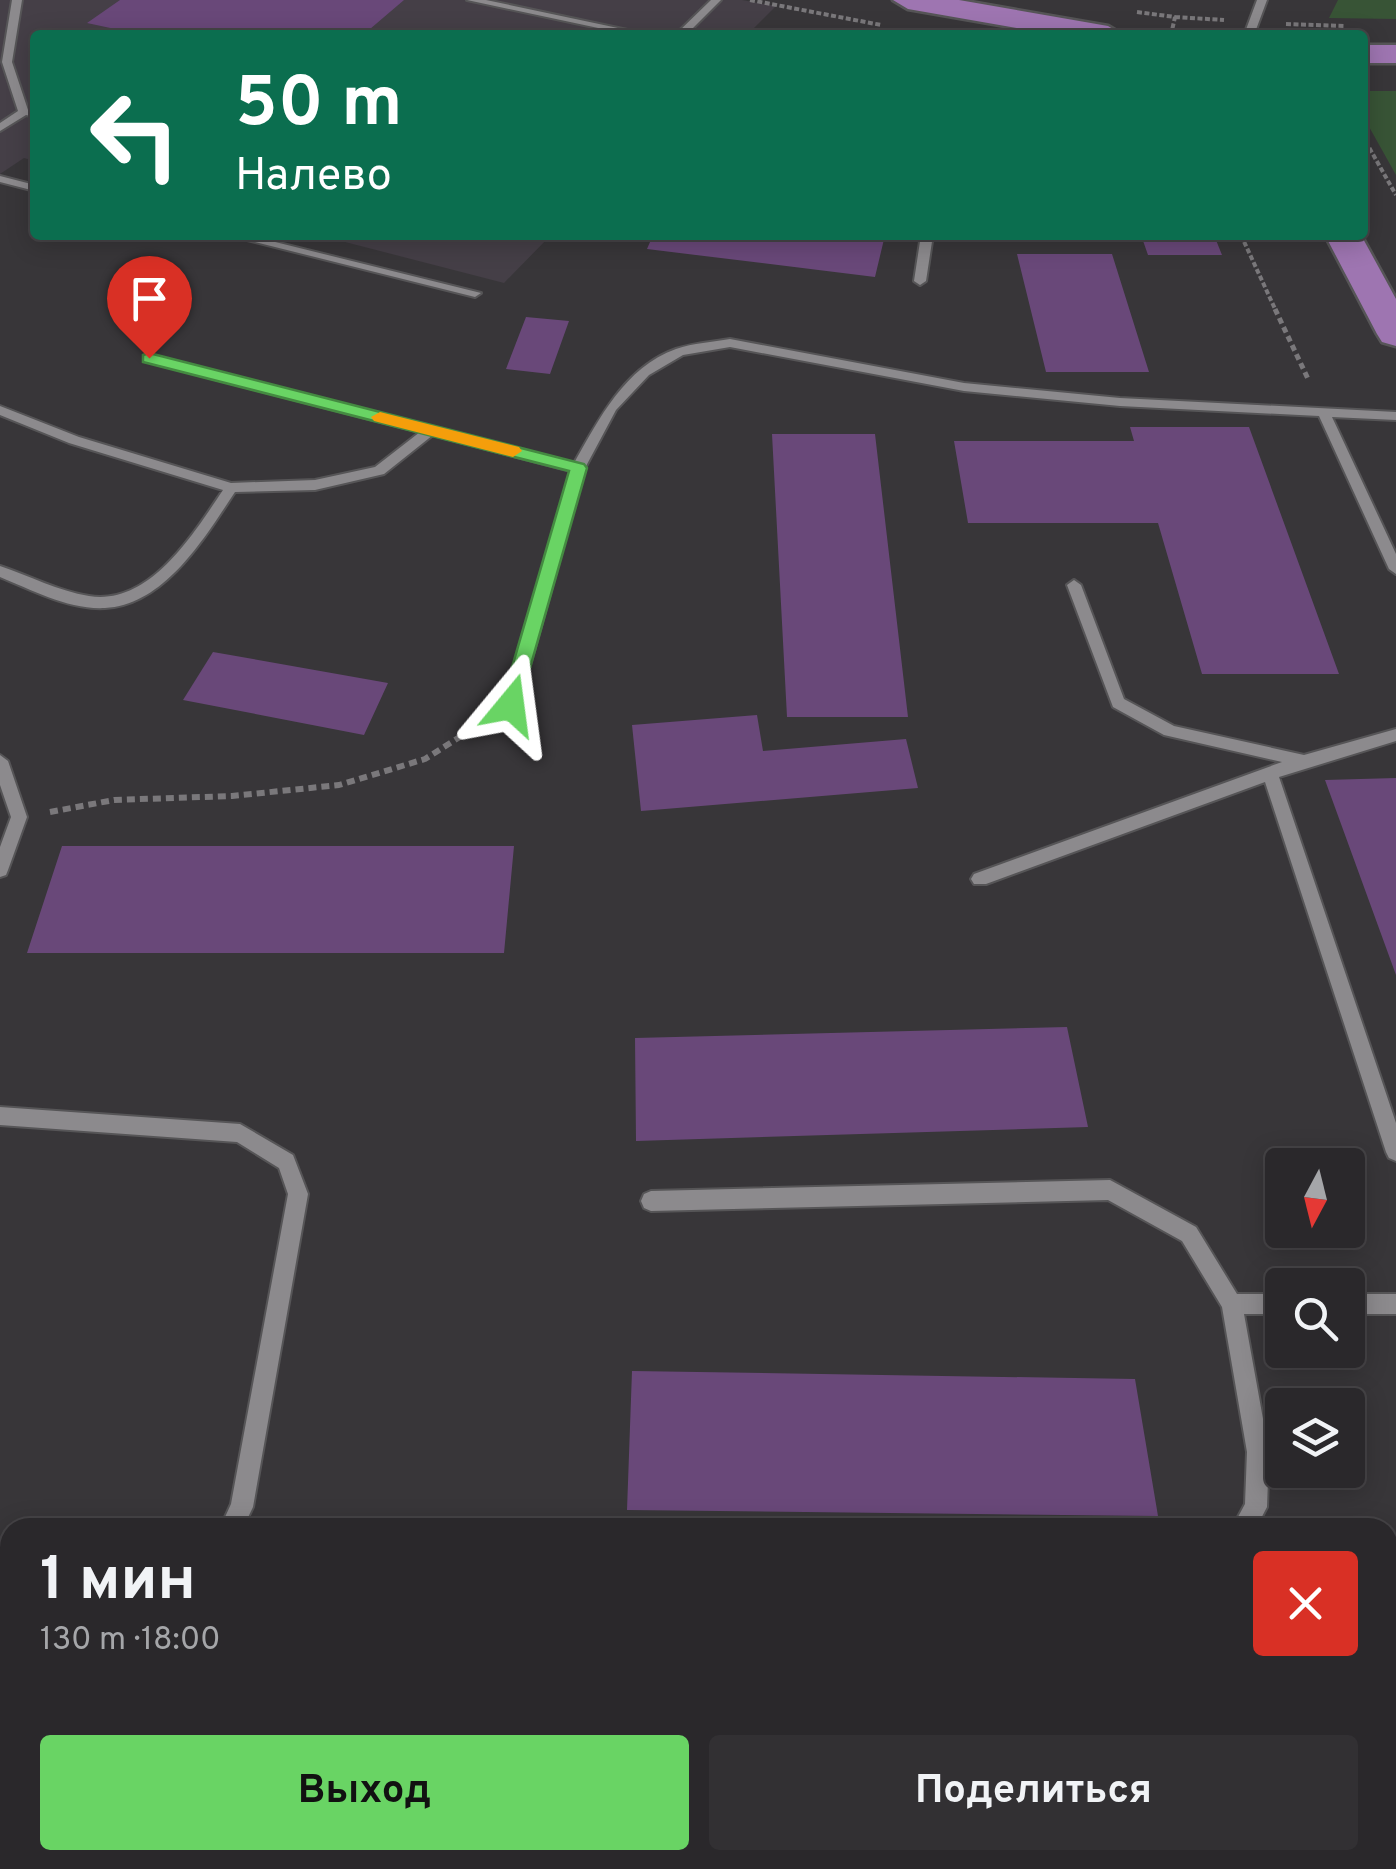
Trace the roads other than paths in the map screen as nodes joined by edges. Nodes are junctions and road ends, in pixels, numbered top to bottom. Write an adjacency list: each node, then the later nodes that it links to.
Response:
1 (17, 0): 12 (street)
2 (472, 0): 6 (street)
3 (716, 0): 7 (street)
4 (908, 0): 8 (main road)
5 (1262, 0): 9 (street)
6 (621, 30)
7 (685, 30)
8 (1079, 30)
9 (1251, 30)
10 (1368, 54): 11 (main road)
11 (1396, 54)
12 (30, 113): 13 (street)
13 (0, 128)
14 (0, 180): 15 (street)
15 (30, 187)
16 (254, 240): 20 (street)
17 (926, 240): 19 (street)
18 (1346, 240): 21 (main road)
19 (920, 282)
20 (474, 292)
21 (1396, 334)
22 (149, 358): 26 (street)
23 (0, 410): 28 (street)
24 (1324, 414): 25 (street); 27 (street); 29 (street)
25 (1396, 416)
26 (431, 430): 27 (street); 28 (street)
27 (578, 468): 32 (street)
28 (231, 488): 30 (street)
29 (1396, 570)
30 (0, 571)
31 (1074, 585): 35 (street)
32 (511, 705)
33 (1396, 735): 35 (street)
34 (0, 761): 37 (street)
35 (1304, 761): 36 (street)
36 (1270, 774): 38 (street); 40 (street)
37 (0, 870)
38 (980, 879)
39 (0, 1116): 46 (street)
40 (1396, 1152)
41 (651, 1202): 42 (street)
42 (1232, 1304): 43 (street); 47 (street)
43 (1265, 1304)
44 (1365, 1304): 45 (street)
45 (1396, 1304)
46 (236, 1518)
47 (1249, 1518)

